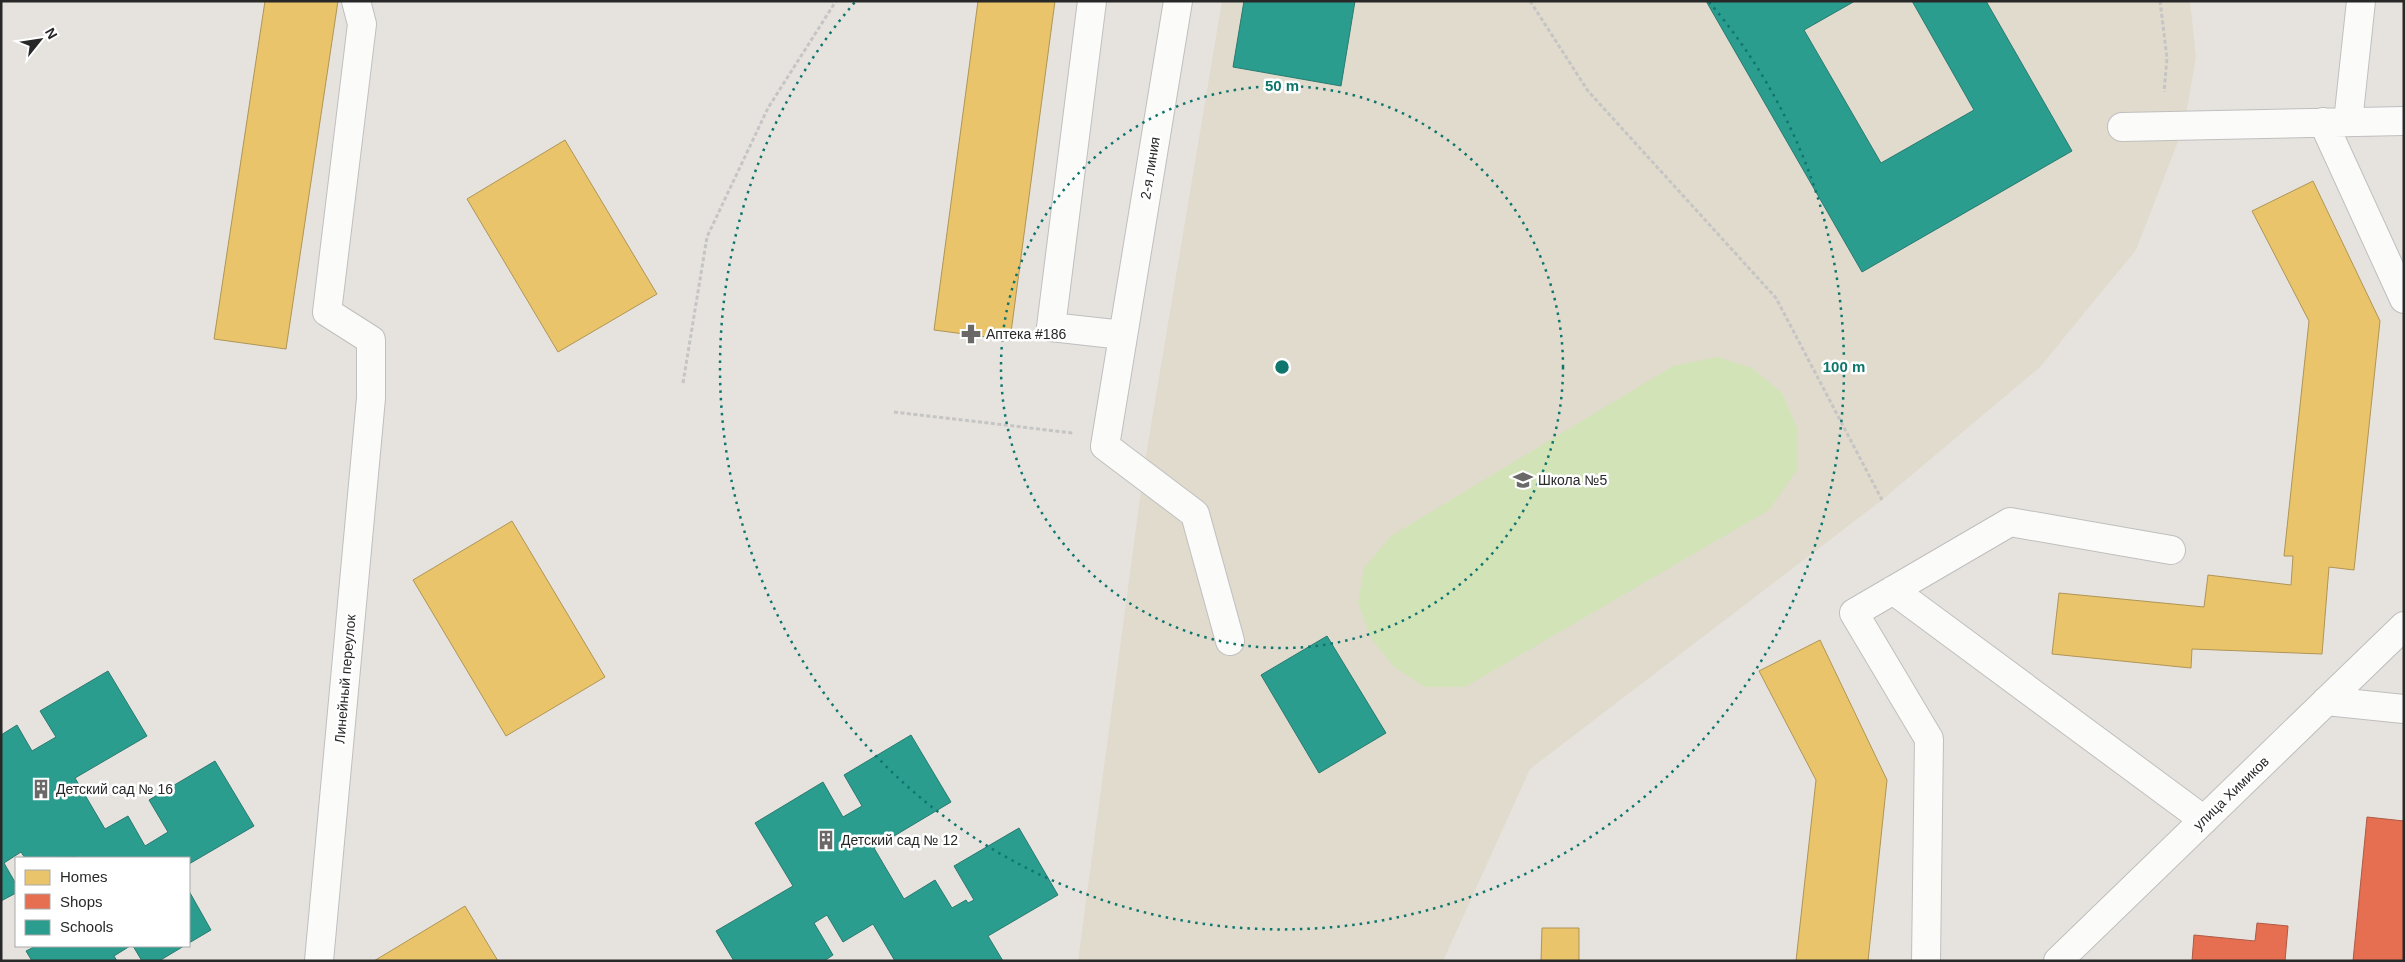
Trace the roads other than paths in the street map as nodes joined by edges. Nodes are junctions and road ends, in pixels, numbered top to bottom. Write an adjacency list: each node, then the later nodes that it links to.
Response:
1 (356, 1): 17 (street, Линейный переулок)
2 (1092, 1): 9 (street)
3 (1178, 1): 9 (street, 2-я линия)
4 (2361, 1): 6 (street)
5 (2404, 121): 6 (street)
6 (2335, 122): 7 (street); 8 (street)
7 (2122, 127)
8 (2404, 299)
9 (1123, 335): 13 (street, 2-я линия)
10 (2171, 550): 11 (street)
11 (1893, 590): 16 (street); 18 (street)
12 (2404, 626): 14 (street, улица Химиков)
13 (1230, 641)
14 (2326, 702): 15 (street); 16 (street, улица Химиков)
15 (2404, 709)
16 (2204, 820): 19 (street, улица Химиков)
17 (319, 961)
18 (1926, 961)
19 (2058, 961)

